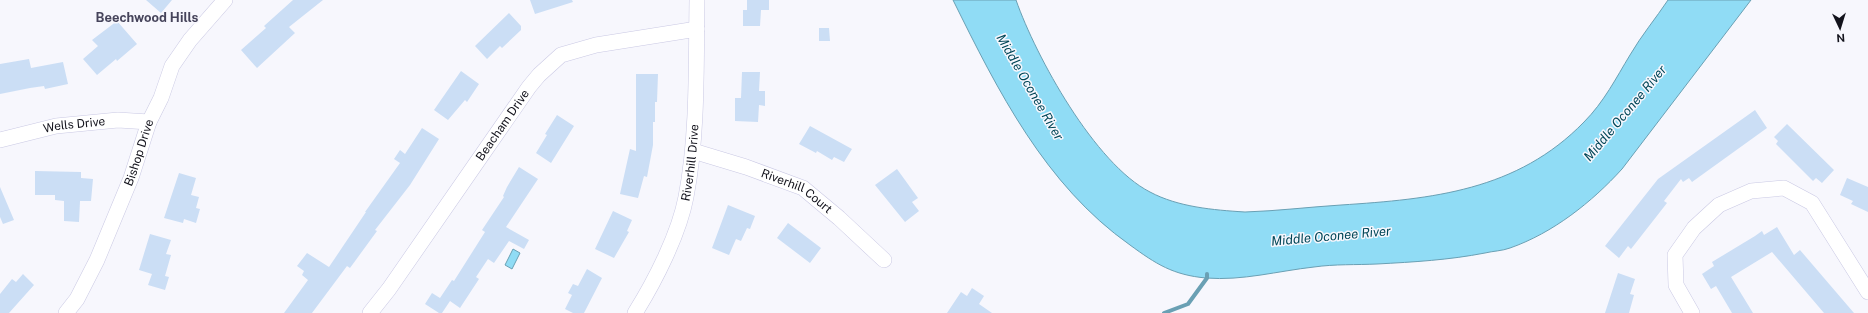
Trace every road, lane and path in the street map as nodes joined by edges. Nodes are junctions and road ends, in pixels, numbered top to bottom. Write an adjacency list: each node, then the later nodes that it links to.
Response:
1 (225, 0): 4 (street, Bishop Drive)
2 (697, 0): 3 (street, Riverhill Drive)
3 (697, 29): 6 (street, Riverhill Drive); 10 (street, Beacham Drive)
4 (149, 122): 5 (street, Wells Drive); 9 (street, Bishop Drive)
5 (0, 140)
6 (693, 151): 7 (street, Riverhill Court); 11 (street, Riverhill Drive)
7 (884, 260)
8 (1868, 292): 12 (street)
9 (66, 313)
10 (370, 313)
11 (635, 313)
12 (1692, 313)

